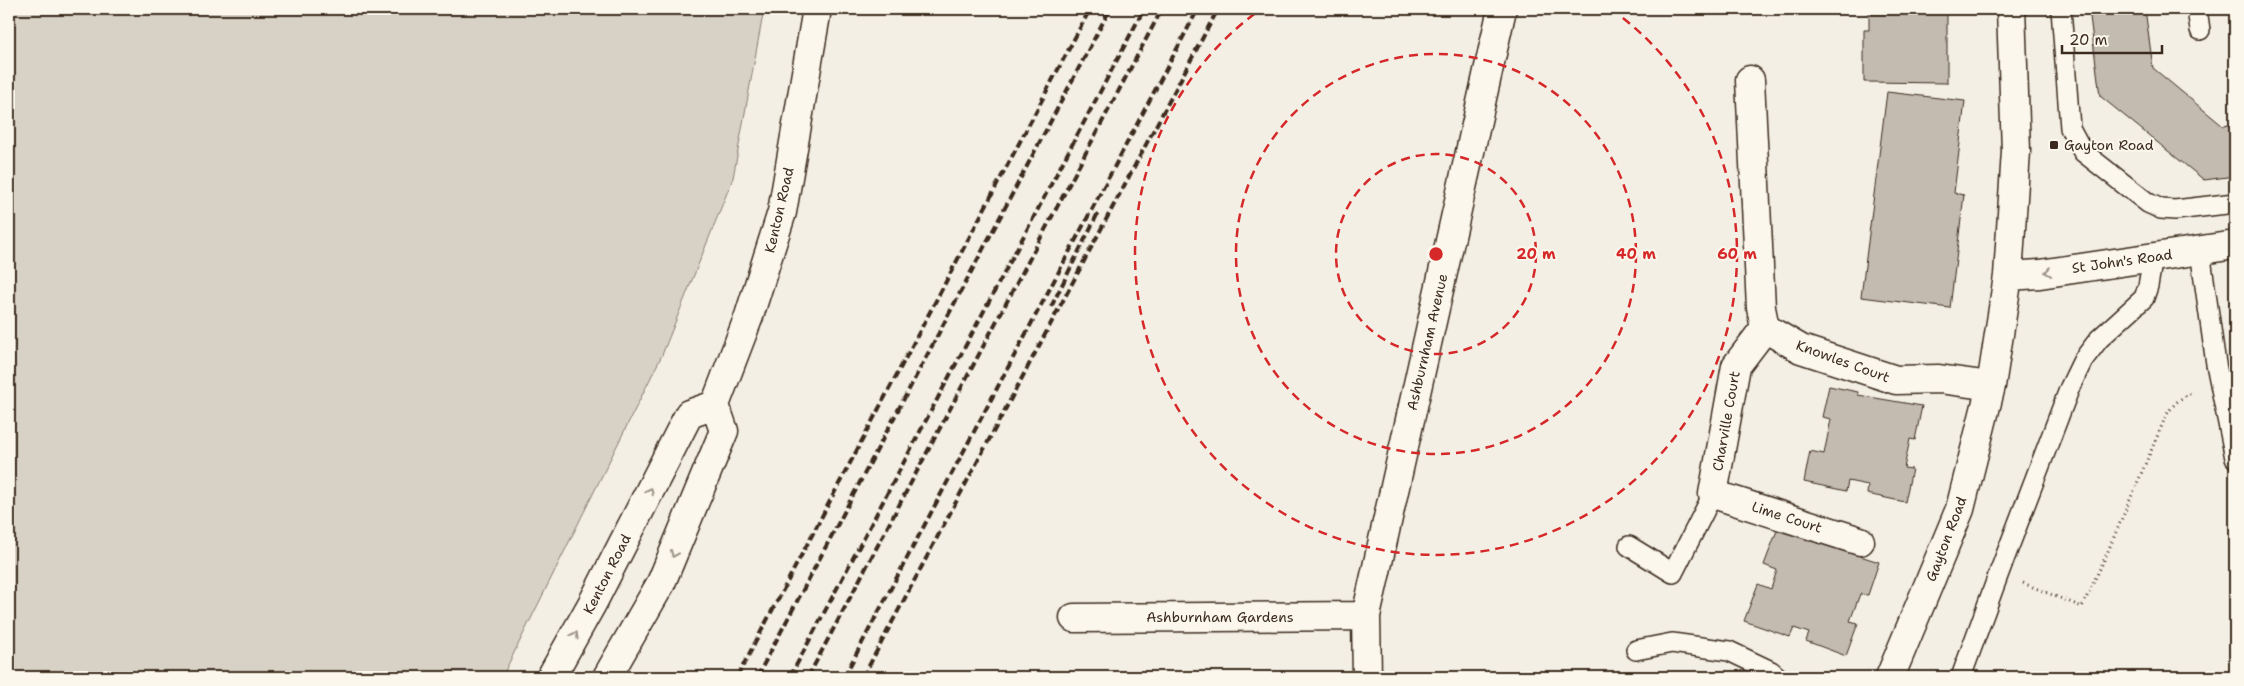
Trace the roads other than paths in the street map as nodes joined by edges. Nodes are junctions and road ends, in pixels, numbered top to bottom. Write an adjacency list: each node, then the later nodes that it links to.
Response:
1 (817, 9): 15 (street, Kenton Road)
2 (1502, 9): 20 (street, Ashburnham Avenue)
3 (2011, 9): 12 (street, Gayton Road)
4 (2061, 9): 8 (lane)
5 (2197, 9): 6 (lane)
6 (2200, 30)
7 (1750, 80): 13 (street)
8 (2235, 203)
9 (2235, 246): 10 (street, St John's Road)
10 (2200, 251): 11 (street, St John's Road); 16 (lane)
11 (2153, 257): 12 (street, St John's Road, one-way to 12); 28 (lane)
12 (2008, 276): 14 (street, Gayton Road)
13 (1765, 328): 14 (street, Knowles Court); 17 (street, Charville Court)
14 (1991, 386): 27 (street, Gayton Road)
15 (715, 405): 23 (street, Kenton Road, one-way to 15); 24 (street, one-way to 24)
16 (2235, 458)
17 (1713, 494): 18 (street, Lime Court); 19 (lane)
18 (1860, 540)
19 (1628, 546)
20 (1366, 616): 21 (street, Ashburnham Gardens); 25 (street, Ashburnham Avenue)
21 (1074, 618)
22 (1636, 650): 26 (lane)
23 (551, 677)
24 (607, 677)
25 (1367, 677)
26 (1778, 677)
27 (1890, 677)
28 (1961, 677)

